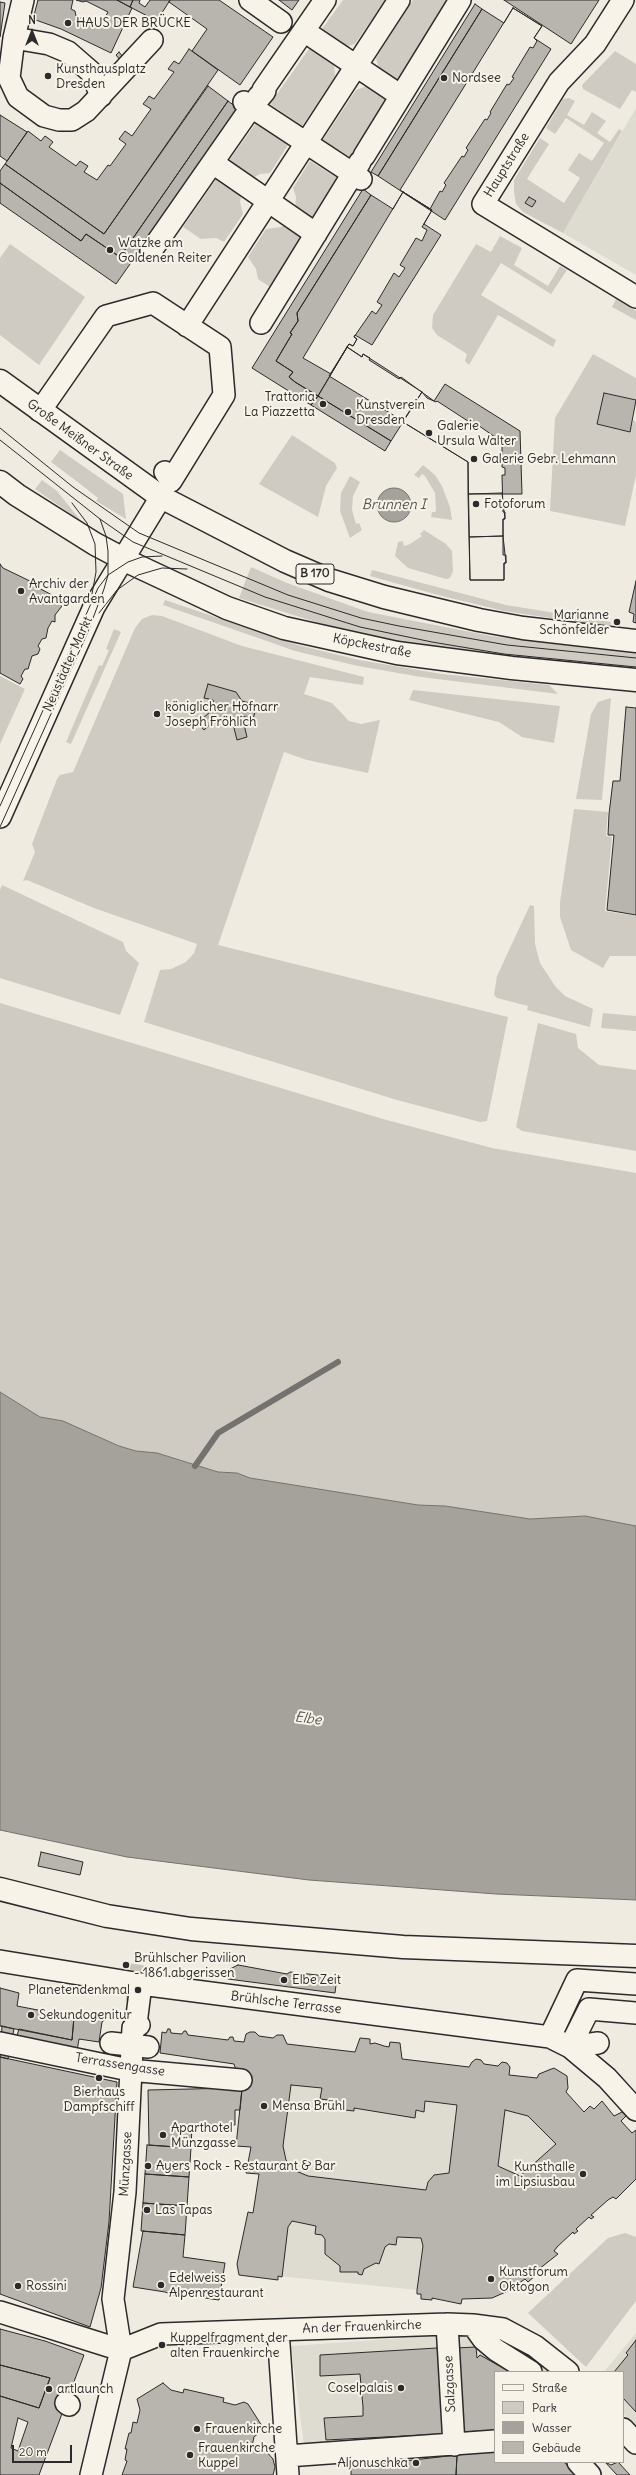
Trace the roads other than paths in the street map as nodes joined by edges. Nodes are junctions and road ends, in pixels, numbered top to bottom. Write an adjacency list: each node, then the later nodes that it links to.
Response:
1 (23, 0): 8 (street)
2 (250, 0): 7 (street)
3 (325, 0): 7 (street)
4 (399, 0): 10 (street)
5 (460, 0): 12 (street)
6 (623, 0): 20 (street, Hauptstraße)
7 (295, 30): 10 (street); 13 (street)
8 (14, 38): 11 (street); 11 (street)
9 (152, 40): 11 (street)
10 (356, 66): 12 (street); 14 (street)
11 (101, 96)
12 (401, 96): 16 (street)
13 (254, 99): 14 (street); 15 (street)
14 (306, 143): 16 (street); 17 (street)
15 (212, 163): 17 (street); 19 (street)
16 (360, 168): 18 (street)
17 (268, 201): 18 (street); 21 (street)
18 (316, 234): 22 (street)
19 (151, 251)
20 (636, 297)
21 (190, 321): 24 (street); 25 (street)
22 (260, 323)
23 (0, 381): 24 (main road, Große Meißner Straße / B 170)
24 (52, 402): 27 (main road, Große Meißner Straße / B 170)
25 (165, 472)
26 (0, 482): 28 (main road)
27 (161, 497): 28 (street, Neustädter Markt); 29 (main road, B 170)
28 (122, 559): 30 (main road, Köpckestraße); 31 (street, Neustädter Markt)
29 (636, 641)
30 (636, 680)
31 (0, 817)
32 (0, 1889): 33 (main road)
33 (636, 1956)
34 (0, 1961): 35 (street, Brühlsche Terrasse)
35 (142, 1984): 39 (street, Münzgasse); 40 (street, Brühlsche Terrasse)
36 (636, 1984): 37 (street)
37 (594, 1996): 38 (street); 40 (street); 44 (street)
38 (630, 2008)
39 (136, 2032): 43 (street); 45 (street, Münzgasse)
40 (550, 2037): 44 (street, Brühlsche Terrasse)
41 (0, 2043): 45 (street, Terrassengasse)
42 (598, 2043): 44 (street)
43 (111, 2044)
44 (570, 2047): 47 (street, Brühlsche Terrasse)
45 (129, 2070): 46 (street, Terrassengasse); 52 (street, Münzgasse)
46 (242, 2080)
47 (636, 2110)
48 (0, 2312): 52 (street)
49 (447, 2324): 50 (street, An der Frauenkirche); 51 (street, An der Frauenkirche); 58 (street, Salzgasse)
50 (473, 2325): 53 (street); 54 (street, An der Frauenkirche)
51 (278, 2330): 52 (street, An der Frauenkirche); 60 (street)
52 (121, 2350): 61 (street)
53 (529, 2371)
54 (567, 2371)
55 (624, 2430): 57 (street)
56 (494, 2441): 58 (street)
57 (636, 2443)
58 (454, 2444): 60 (street)
59 (579, 2463): 62 (street)
60 (287, 2466)
61 (91, 2475)
62 (590, 2475)

